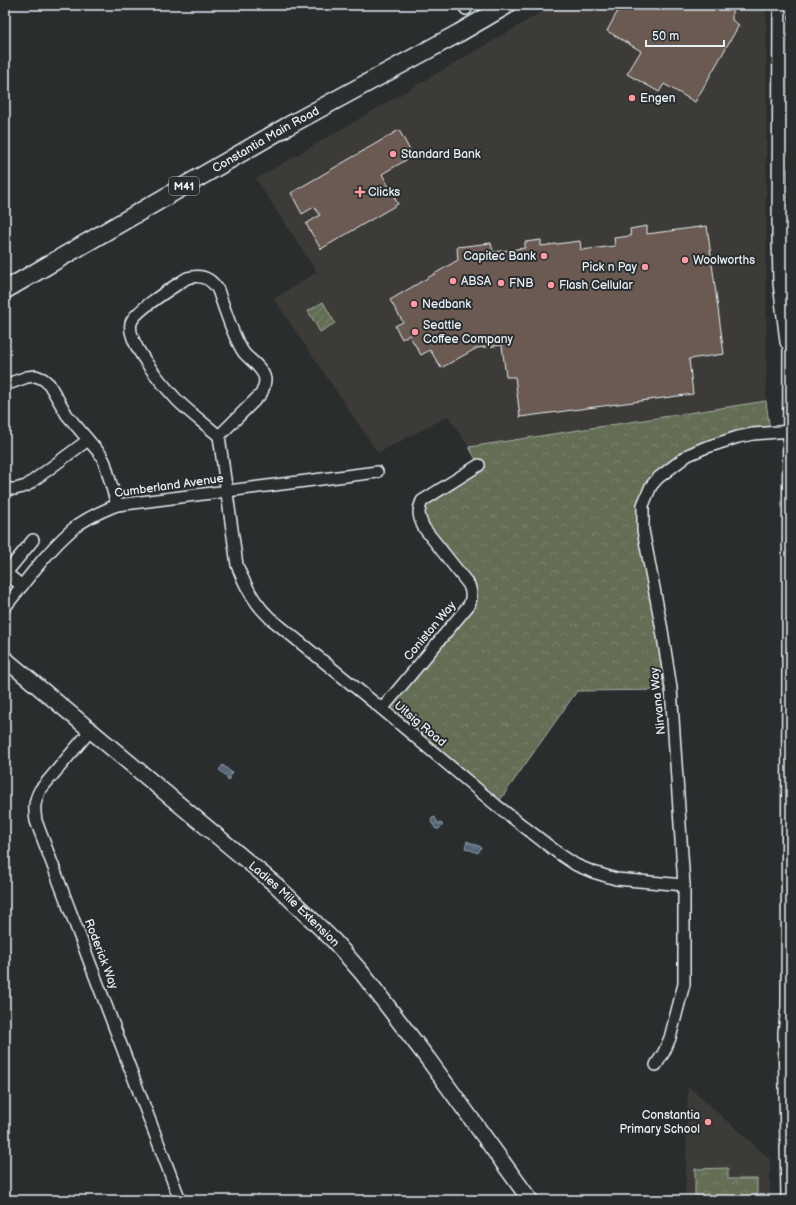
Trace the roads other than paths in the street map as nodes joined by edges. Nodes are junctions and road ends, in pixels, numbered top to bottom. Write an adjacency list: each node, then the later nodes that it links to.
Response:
1 (507, 5): 4 (main road, Constantia Main Road / M41)
2 (780, 5): 3 (main road)
3 (786, 162): 6 (main road)
4 (5, 290)
5 (791, 332): 6 (main road)
6 (790, 355): 8 (main road)
7 (5, 385): 10 (street)
8 (790, 431): 17 (main road); 24 (street, Nirvana Way)
9 (219, 436): 9 (street); 14 (street, Uitsig Road)
10 (88, 440): 13 (street); 15 (street)
11 (479, 465): 22 (street, Coniston Way)
12 (377, 472): 14 (street, Cumberland Avenue)
13 (5, 489)
14 (227, 491): 15 (street, Cumberland Avenue); 22 (street, Uitsig Road)
15 (117, 505): 19 (street, Cumberland Avenue)
16 (33, 540): 18 (street)
17 (790, 558): 25 (main road)
18 (5, 573): 19 (street)
19 (22, 586): 20 (street, Cumberland Avenue)
20 (5, 607)
21 (5, 659): 23 (main road, Ladies Mile Extension)
22 (382, 709): 24 (street, Uitsig Road)
23 (91, 730): 28 (street, Roderick Way); 29 (main road, Ladies Mile Extension)
24 (684, 885): 26 (street, Nirvana Way)
25 (790, 1010): 27 (main road)
26 (656, 1065)
27 (789, 1105): 30 (main road)
28 (180, 1200)
29 (530, 1200)
30 (789, 1200)

